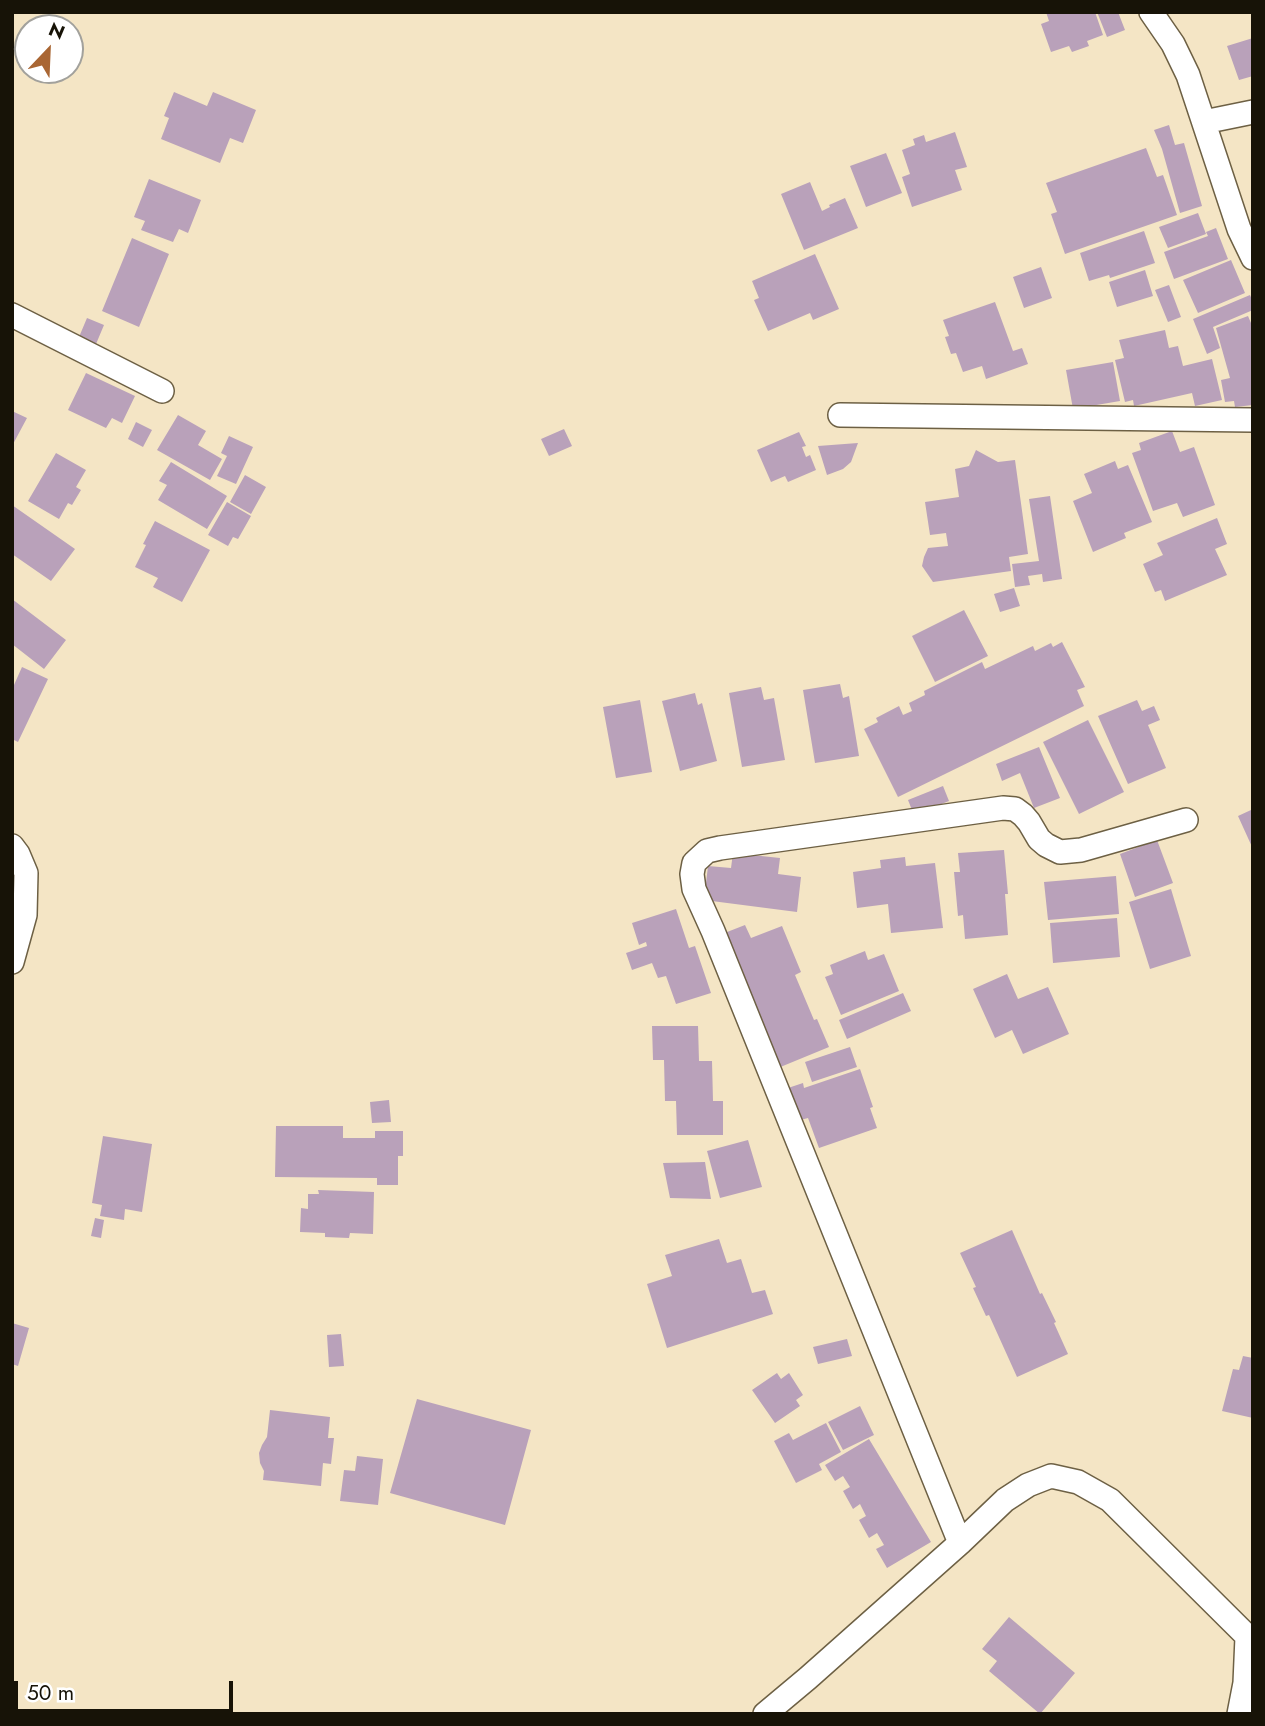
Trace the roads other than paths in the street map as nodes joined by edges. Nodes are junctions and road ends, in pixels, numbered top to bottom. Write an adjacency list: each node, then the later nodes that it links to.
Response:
1 (1151, 12): 3 (street)
2 (1253, 112): 3 (street)
3 (1203, 121): 4 (street)
4 (1253, 258)
5 (12, 315): 6 (street)
6 (162, 391)
7 (840, 415): 8 (street)
8 (1253, 420)
9 (1186, 820): 12 (street)
10 (12, 846): 11 (street)
11 (12, 962)
12 (960, 1543): 13 (street); 14 (street)
13 (1250, 1640): 15 (street)
14 (765, 1714)
15 (1238, 1714)

